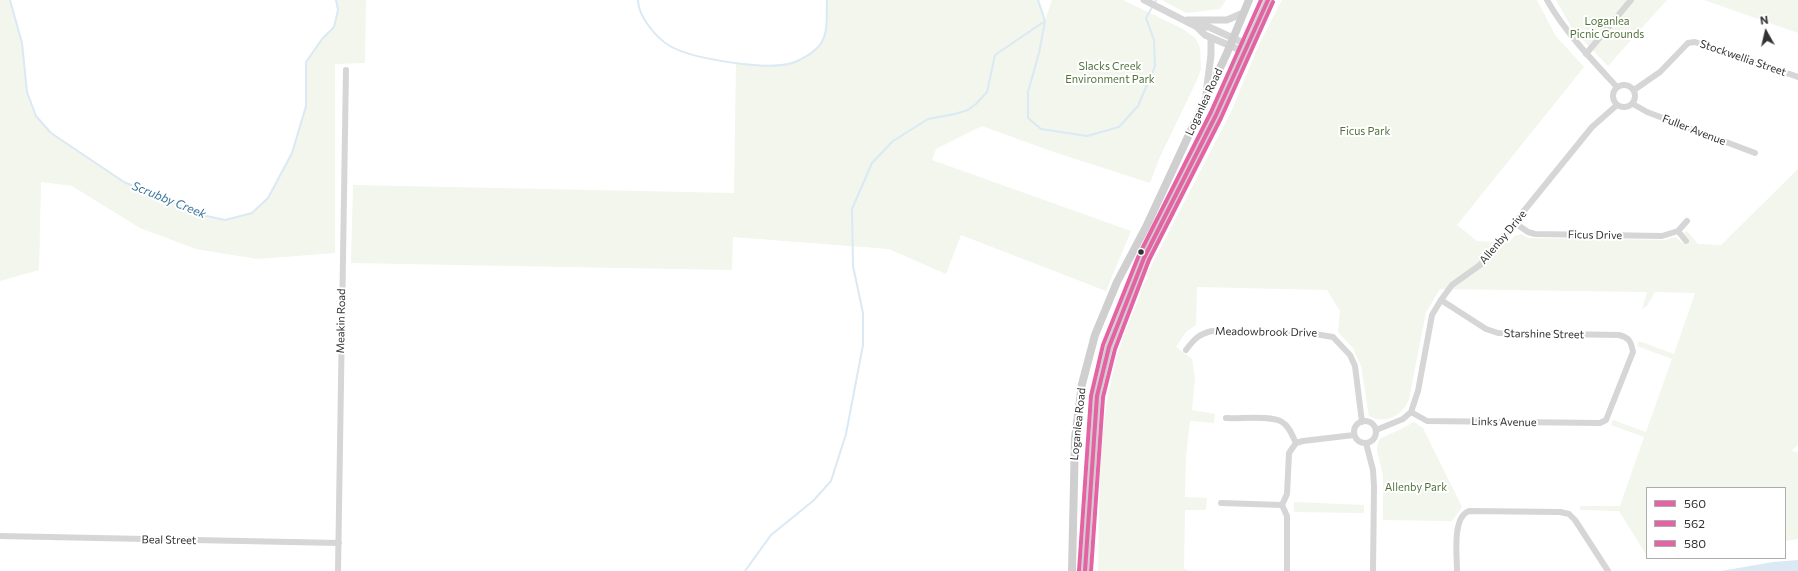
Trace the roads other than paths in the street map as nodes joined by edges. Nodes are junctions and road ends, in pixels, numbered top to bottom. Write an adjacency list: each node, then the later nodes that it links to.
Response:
1 (1144, 0): 7 (street)
2 (1249, 0): 6 (main road, Loganlea Road)
3 (1268, 0): 11 (main road, Loganlea Road)
4 (1547, 0): 12 (street)
5 (1631, 0): 12 (street)
6 (1243, 13): 7 (street); 10 (main road, Loganlea Road)
7 (1184, 20): 8 (street)
8 (1197, 27): 9 (street); 10 (street)
9 (1211, 38): 10 (street); 17 (street)
10 (1231, 42): 11 (street); 17 (main road, Loganlea Road)
11 (1246, 48): 41 (main road, Loganlea Road)
12 (1586, 54): 15 (street)
13 (346, 70): 38 (street, Meakin Road)
14 (1798, 77): 16 (street, Stockwellia Street)
15 (1617, 87): 16 (street); 19 (street)
16 (1634, 90): 18 (street)
17 (1205, 98): 40 (main road, Loganlea Road)
18 (1633, 104): 19 (street); 20 (street, Fuller Avenue)
19 (1617, 105): 22 (street, Allenby Drive)
20 (1755, 153)
21 (1687, 220): 23 (street)
22 (1515, 223): 23 (street, Ficus Drive); 25 (street, Allenby Drive)
23 (1678, 231): 24 (street)
24 (1686, 241)
25 (1441, 300): 27 (street, Allenby Drive); 30 (street, Starshine Street)
26 (1186, 350): 29 (street, Meadowbrook Drive)
27 (1411, 412): 30 (street, Links Avenue); 31 (street)
28 (1226, 418): 33 (street)
29 (1362, 422): 31 (street); 32 (street)
30 (1600, 423)
31 (1376, 430): 34 (street)
32 (1354, 435): 33 (street); 34 (street)
33 (1296, 442): 36 (street)
34 (1366, 443): 43 (street)
35 (1221, 504): 36 (street)
36 (1282, 505): 42 (street)
37 (0, 536): 38 (street, Beal Street)
38 (339, 543): 39 (street, Meakin Road)
39 (338, 571)
40 (1072, 571)
41 (1085, 571)
42 (1287, 571)
43 (1373, 571)
44 (1457, 571): 45 (street)
45 (1608, 571)

